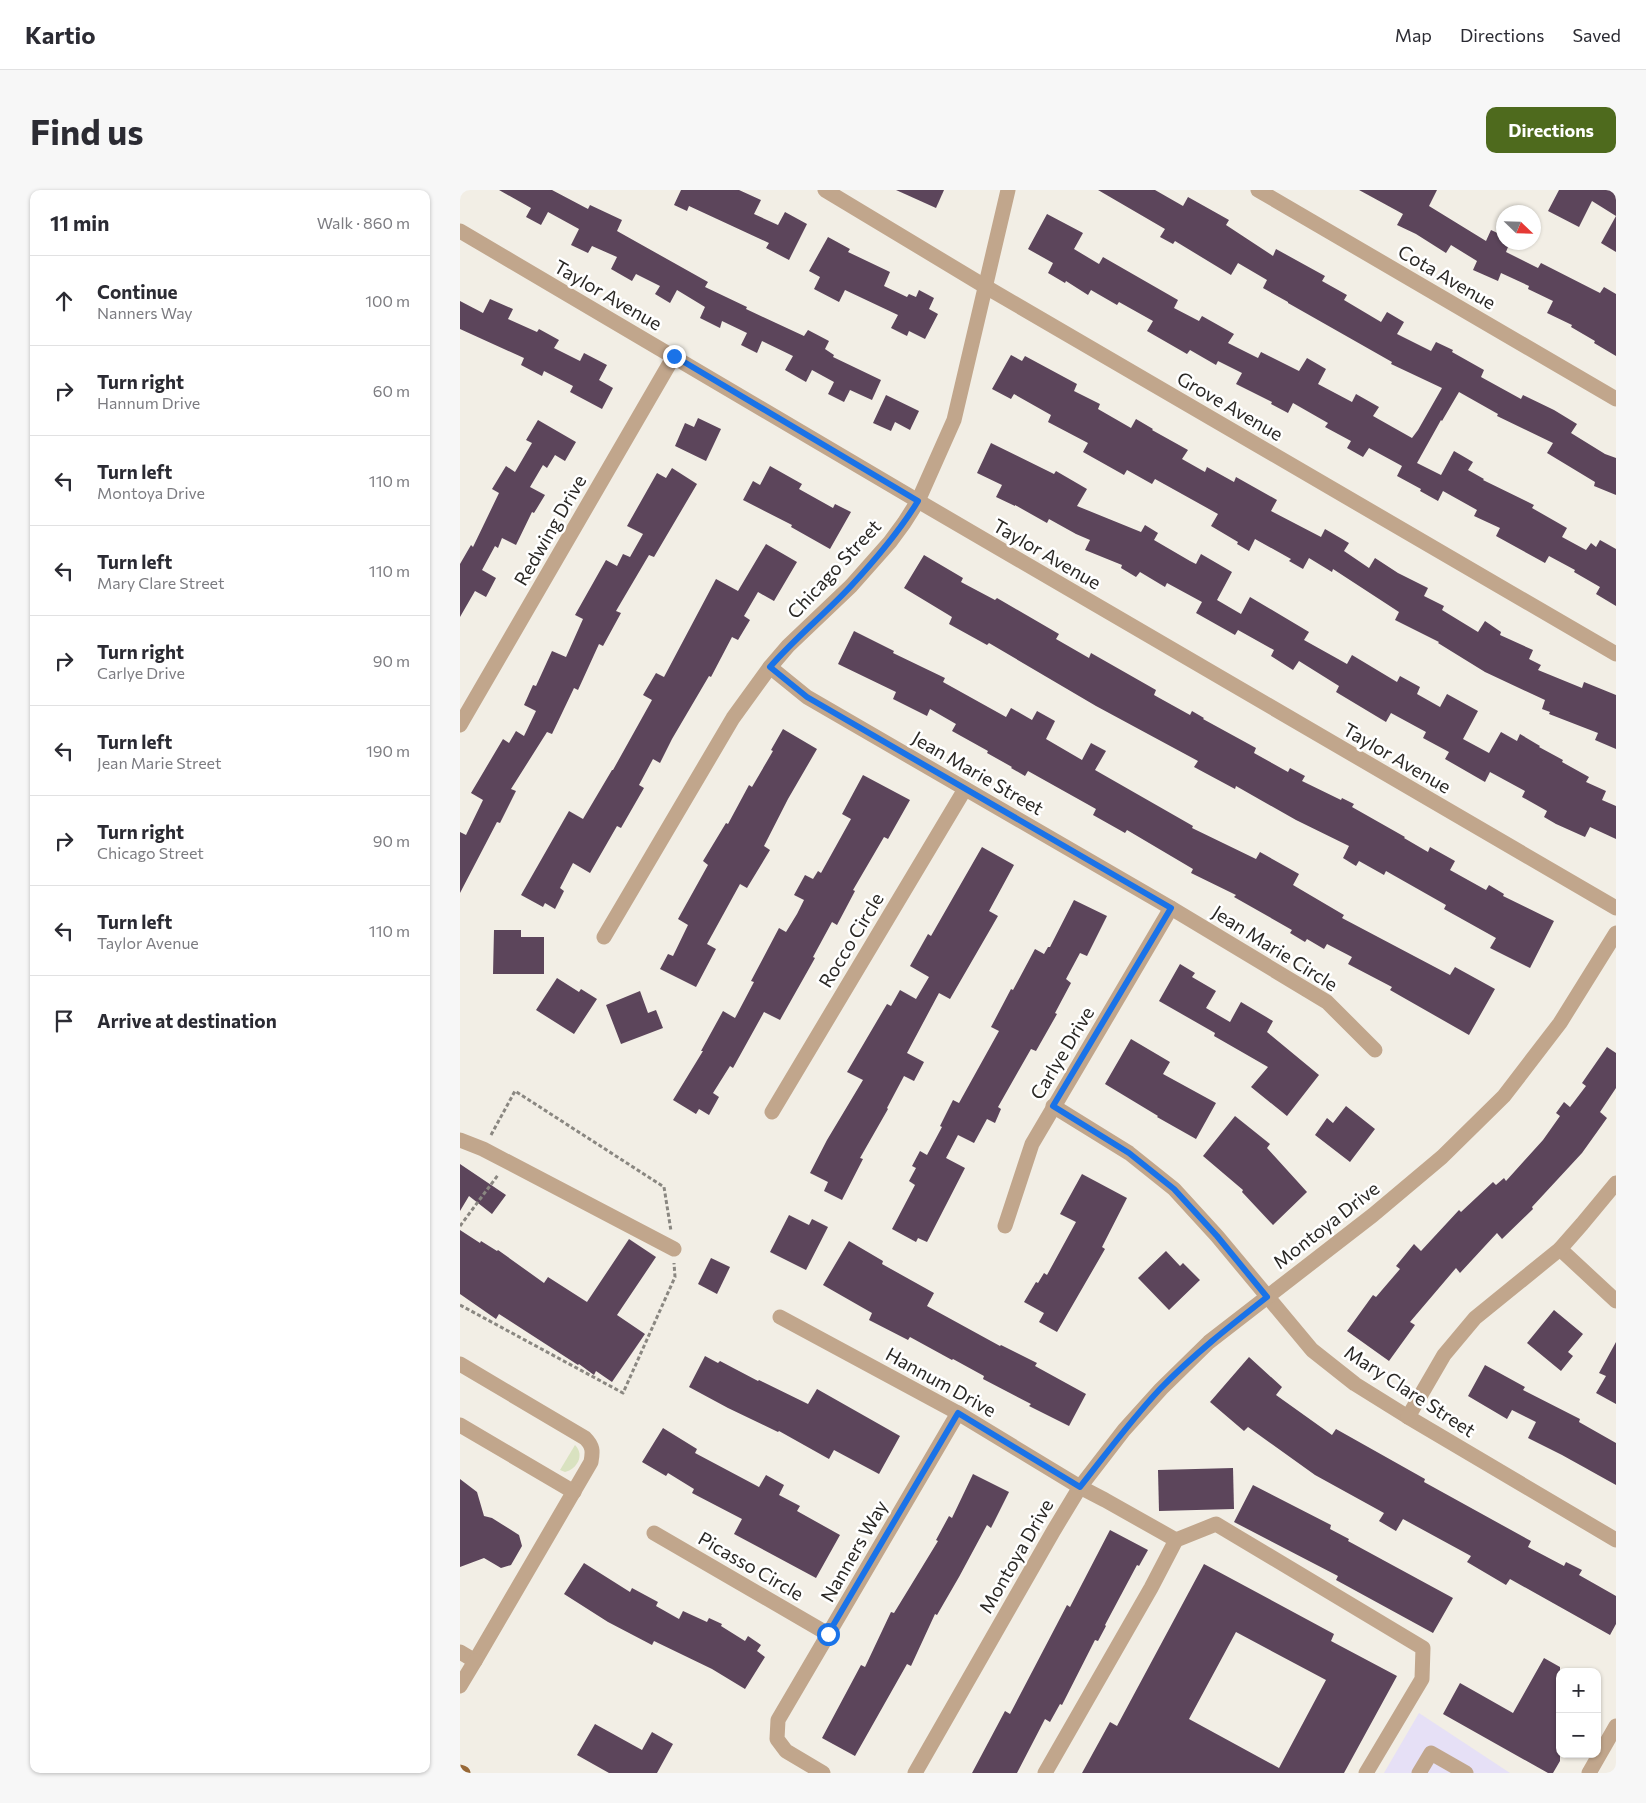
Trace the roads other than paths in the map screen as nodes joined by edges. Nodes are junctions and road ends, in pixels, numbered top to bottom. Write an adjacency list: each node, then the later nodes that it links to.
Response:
1 (825, 190): 4 (street, Grove Avenue)
2 (1008, 190): 6 (street, Chicago Street)
3 (1258, 190): 8 (street, Cota Avenue)
4 (846, 195): 6 (street, Grove Avenue)
5 (460, 231): 7 (street, Taylor Avenue)
6 (986, 287): 9 (street, Chicago Street); 10 (street, Grove Avenue)
7 (674, 356): 9 (street, Taylor Avenue); 12 (street, Redwing Drive)
8 (1616, 399)
9 (918, 501): 11 (street, Chicago Street); 15 (street, Taylor Avenue)
10 (1616, 654)
11 (770, 667): 13 (street, Jean Marie Street); 17 (street, Chicago Street)
12 (460, 724)
13 (965, 788): 14 (street, Jean Marie Street); 20 (street, Rocco Circle)
14 (1171, 908): 18 (street, Jean Marie Circle); 19 (street, Carlye Drive)
15 (1616, 908)
16 (1616, 933): 26 (street, Montoya Drive)
17 (604, 937)
18 (1375, 1050)
19 (1053, 1106): 23 (street, Carlye Drive); 26 (street, Mary Clare Street)
20 (772, 1112)
21 (460, 1140): 24 (street)
22 (1616, 1182): 25 (street)
23 (1005, 1226)
24 (674, 1249)
25 (1560, 1249): 27 (street); 31 (street)
26 (1267, 1297): 31 (street, Mary Clare Street); 33 (street, Montoya Drive)
27 (1616, 1301)
28 (780, 1316): 30 (street, Hannum Drive)
29 (460, 1364): 34 (street)
30 (958, 1413): 33 (street, Hannum Drive); 38 (street, Nanners Way)
31 (1408, 1417): 37 (street, Mary Clare Street)
32 (460, 1424): 34 (street)
33 (1080, 1487): 36 (street, Hannum Drive); 44 (street, Montoya Drive)
34 (574, 1492): 40 (street)
35 (654, 1533): 38 (street, Picasso Circle)
36 (1176, 1540): 45 (street); 46 (street)
37 (1616, 1540)
38 (828, 1634): 43 (street, Nanners Way)
39 (460, 1652): 40 (street)
40 (475, 1661): 41 (street)
41 (460, 1686)
42 (1616, 1726): 49 (street)
43 (823, 1773)
44 (915, 1773)
45 (1045, 1773)
46 (1366, 1773)
47 (1419, 1773): 48 (street)
48 (1466, 1773)
49 (1589, 1773)

